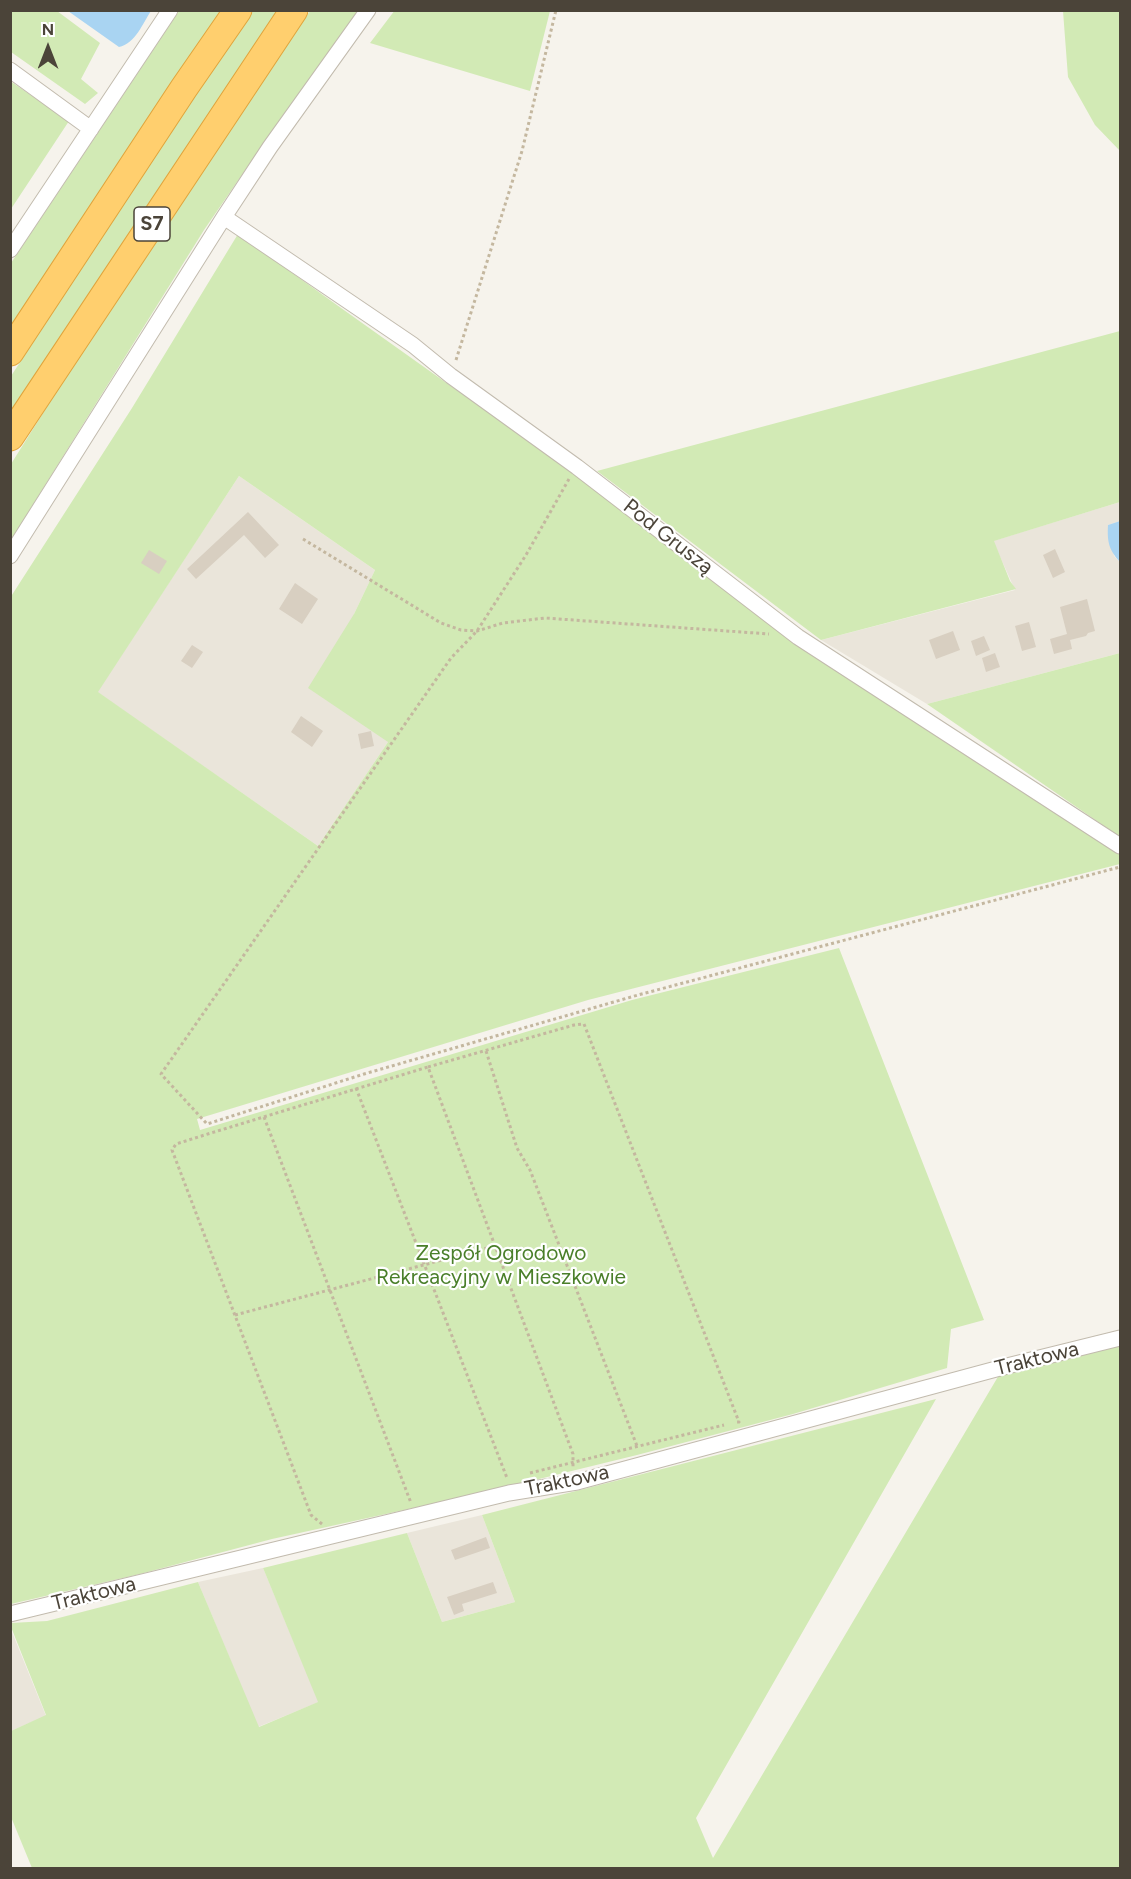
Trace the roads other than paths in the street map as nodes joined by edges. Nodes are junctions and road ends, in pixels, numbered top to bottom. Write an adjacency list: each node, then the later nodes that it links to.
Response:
1 (170, 10): 6 (street)
2 (238, 10): 9 (highway, S7)
3 (294, 10): 10 (highway, S7)
4 (368, 10): 7 (street)
5 (10, 70): 6 (street)
6 (91, 129): 8 (street)
7 (224, 217): 11 (street); 12 (street, Pod Gruszą)
8 (10, 250)
9 (10, 352)
10 (10, 437)
11 (10, 556)
12 (1120, 846)
13 (1120, 1338): 14 (street, Traktowa)
14 (10, 1614)

